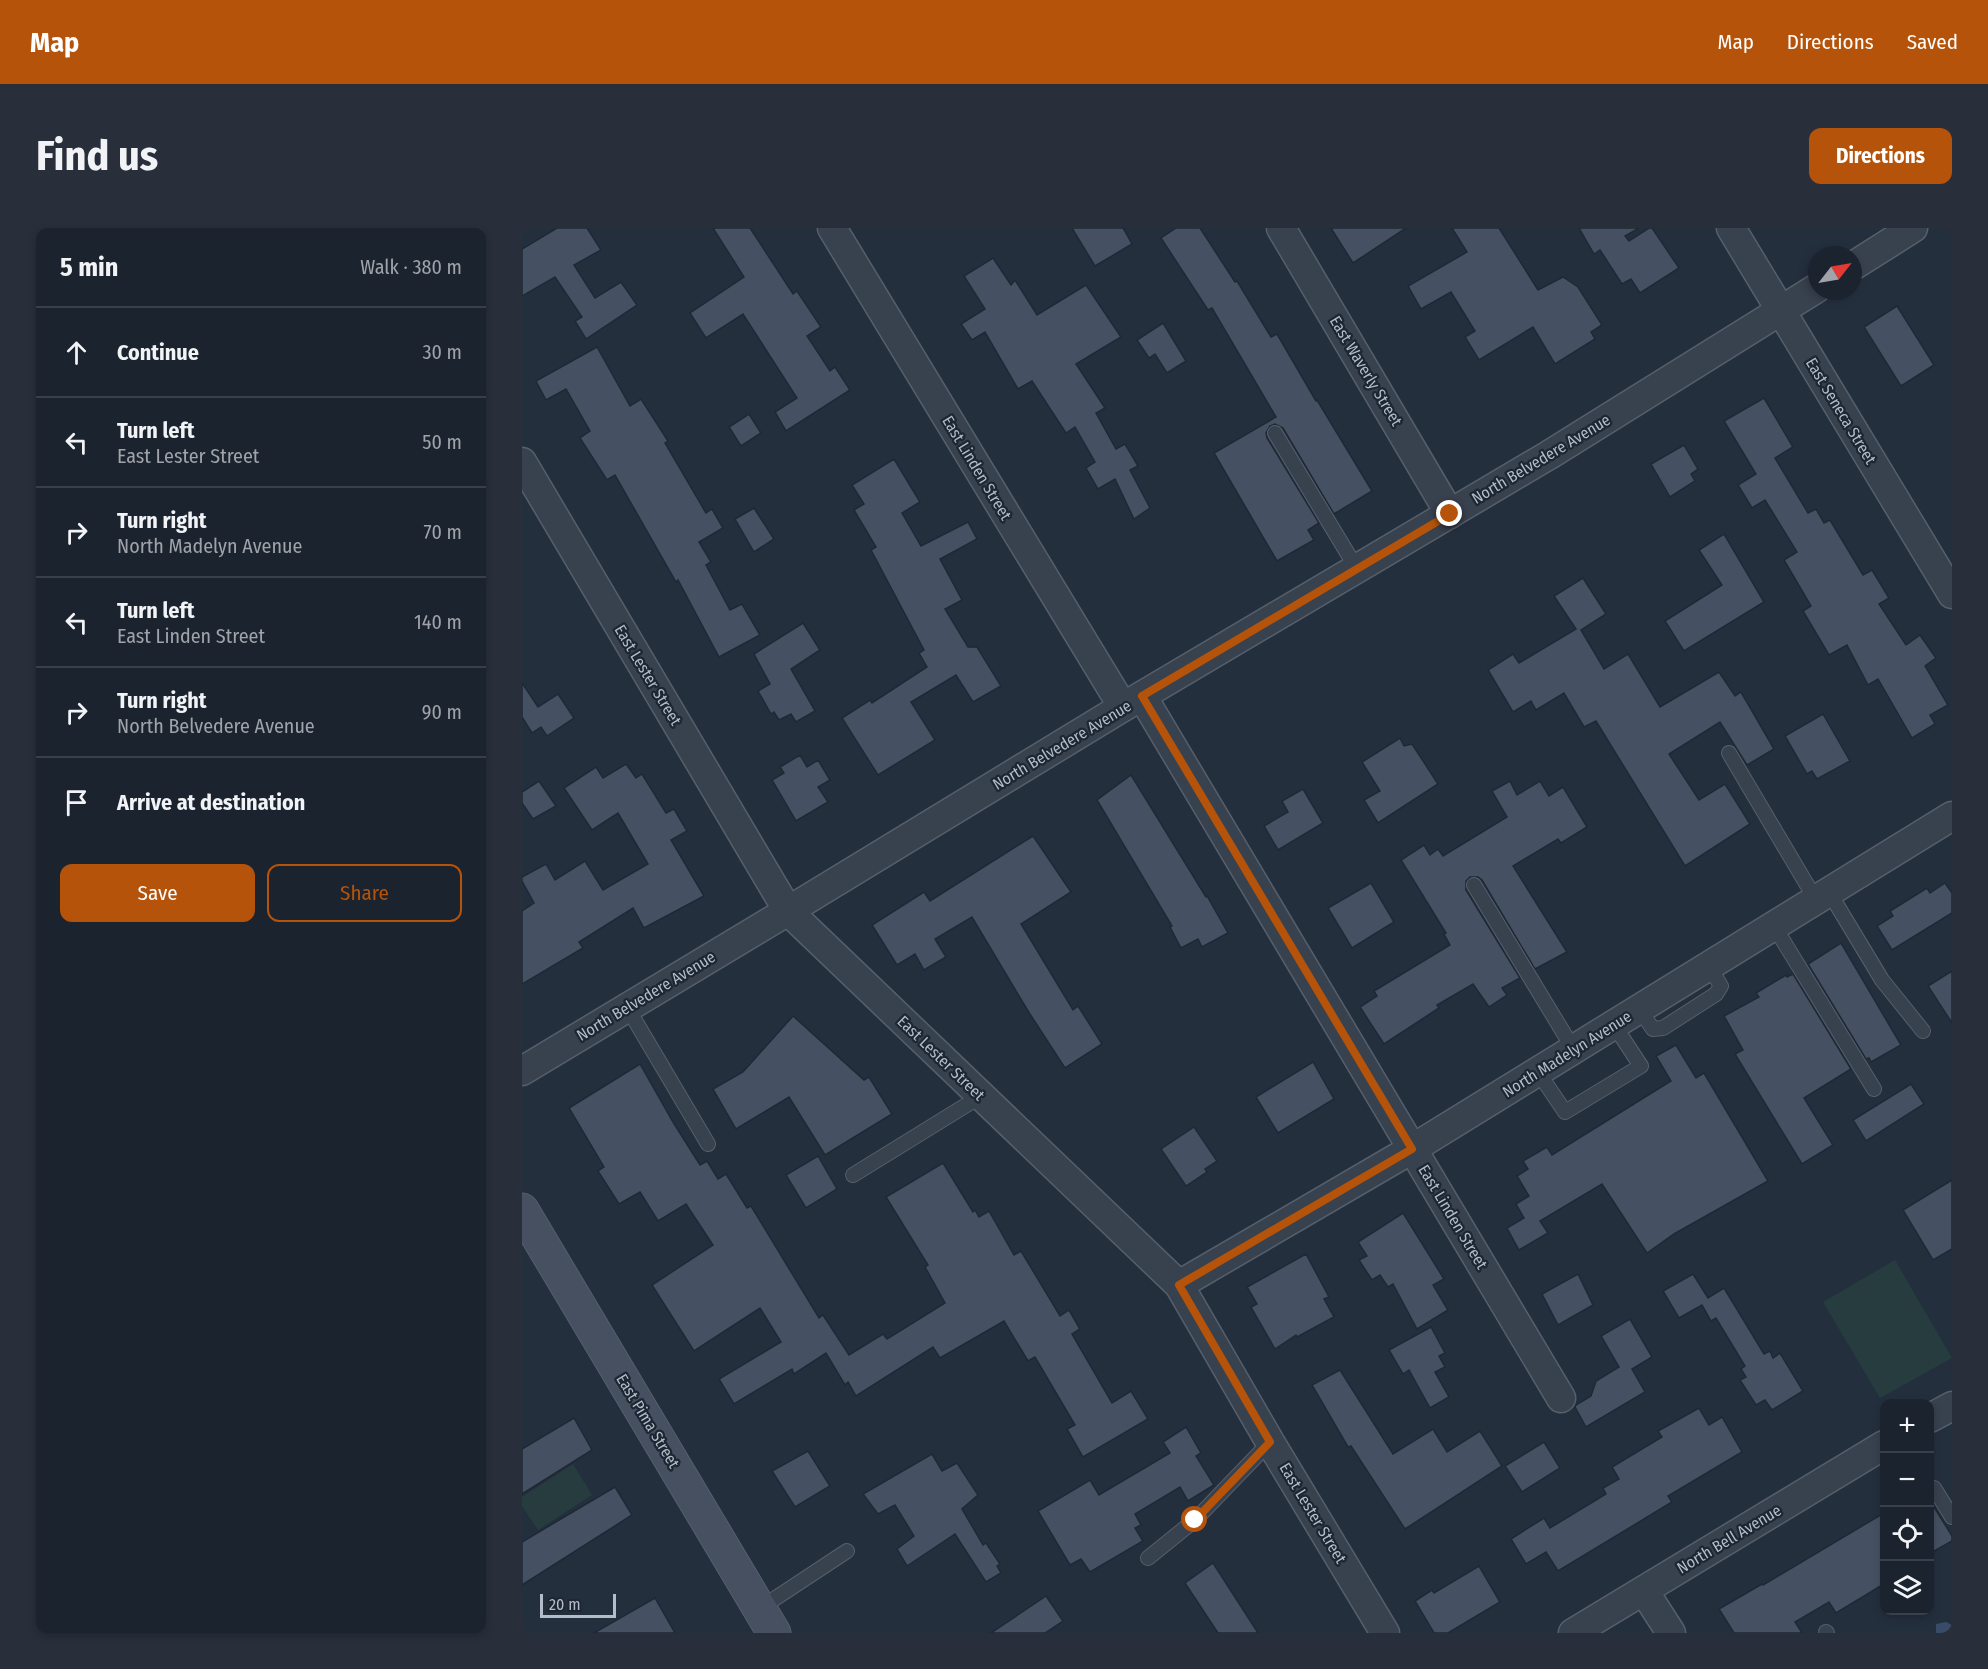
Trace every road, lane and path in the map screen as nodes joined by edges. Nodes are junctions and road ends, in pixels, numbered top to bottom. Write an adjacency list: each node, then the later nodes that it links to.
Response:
1 (832, 228): 13 (street, East Linden Street)
2 (1281, 228): 10 (street, East Waverly Street)
3 (1731, 228): 7 (street, East Seneca Street)
4 (1913, 228): 5 (street)
5 (1862, 260)
6 (1808, 294): 7 (street, North Belvedere Avenue)
7 (1780, 311): 10 (street, North Belvedere Avenue); 12 (street, East Seneca Street)
8 (1275, 432): 11 (lane)
9 (522, 462): 18 (street, East Lester Street)
10 (1450, 514): 11 (street, North Belvedere Avenue)
11 (1357, 569): 13 (street, North Belvedere Avenue)
12 (1952, 594)
13 (1133, 702): 18 (street, North Belvedere Avenue); 29 (street, East Linden Street)
14 (1729, 753): 17 (lane)
15 (1952, 816): 17 (street, North Madelyn Avenue)
16 (1474, 885): 23 (lane)
17 (1823, 896): 19 (street, North Madelyn Avenue); 22 (lane)
18 (788, 912): 20 (street, North Belvedere Avenue); 27 (street, East Lester Street)
19 (1774, 926): 21 (street, North Madelyn Avenue); 26 (lane)
20 (627, 1007): 24 (street, North Belvedere Avenue); 28 (lane)
21 (1614, 1025): 23 (street, North Madelyn Avenue); 25 (lane)
22 (1923, 1031)
23 (1574, 1050): 25 (street, North Madelyn Avenue)
24 (522, 1071)
25 (1538, 1072): 29 (street, North Madelyn Avenue)
26 (1874, 1089)
27 (981, 1096): 30 (lane); 32 (street, East Lester Street)
28 (708, 1144)
29 (1412, 1149): 32 (street, North Madelyn Avenue); 33 (street, East Linden Street)
30 (853, 1175)
31 (522, 1210): 43 (street, East Pima Street)
32 (1179, 1285): 36 (street, East Lester Street)
33 (1561, 1398)
34 (1952, 1406): 35 (street)
35 (1934, 1415)
36 (1270, 1442): 41 (lane); 44 (street, East Lester Street)
37 (1880, 1447): 42 (street, North Bell Avenue)
38 (1934, 1488): 39 (lane)
39 (1952, 1518)
40 (846, 1551): 43 (lane)
41 (1148, 1558)
42 (1644, 1591): 45 (street, North Bell Avenue); 46 (street)
43 (766, 1621)
44 (1385, 1633)
45 (1573, 1633)
46 (1671, 1633)

